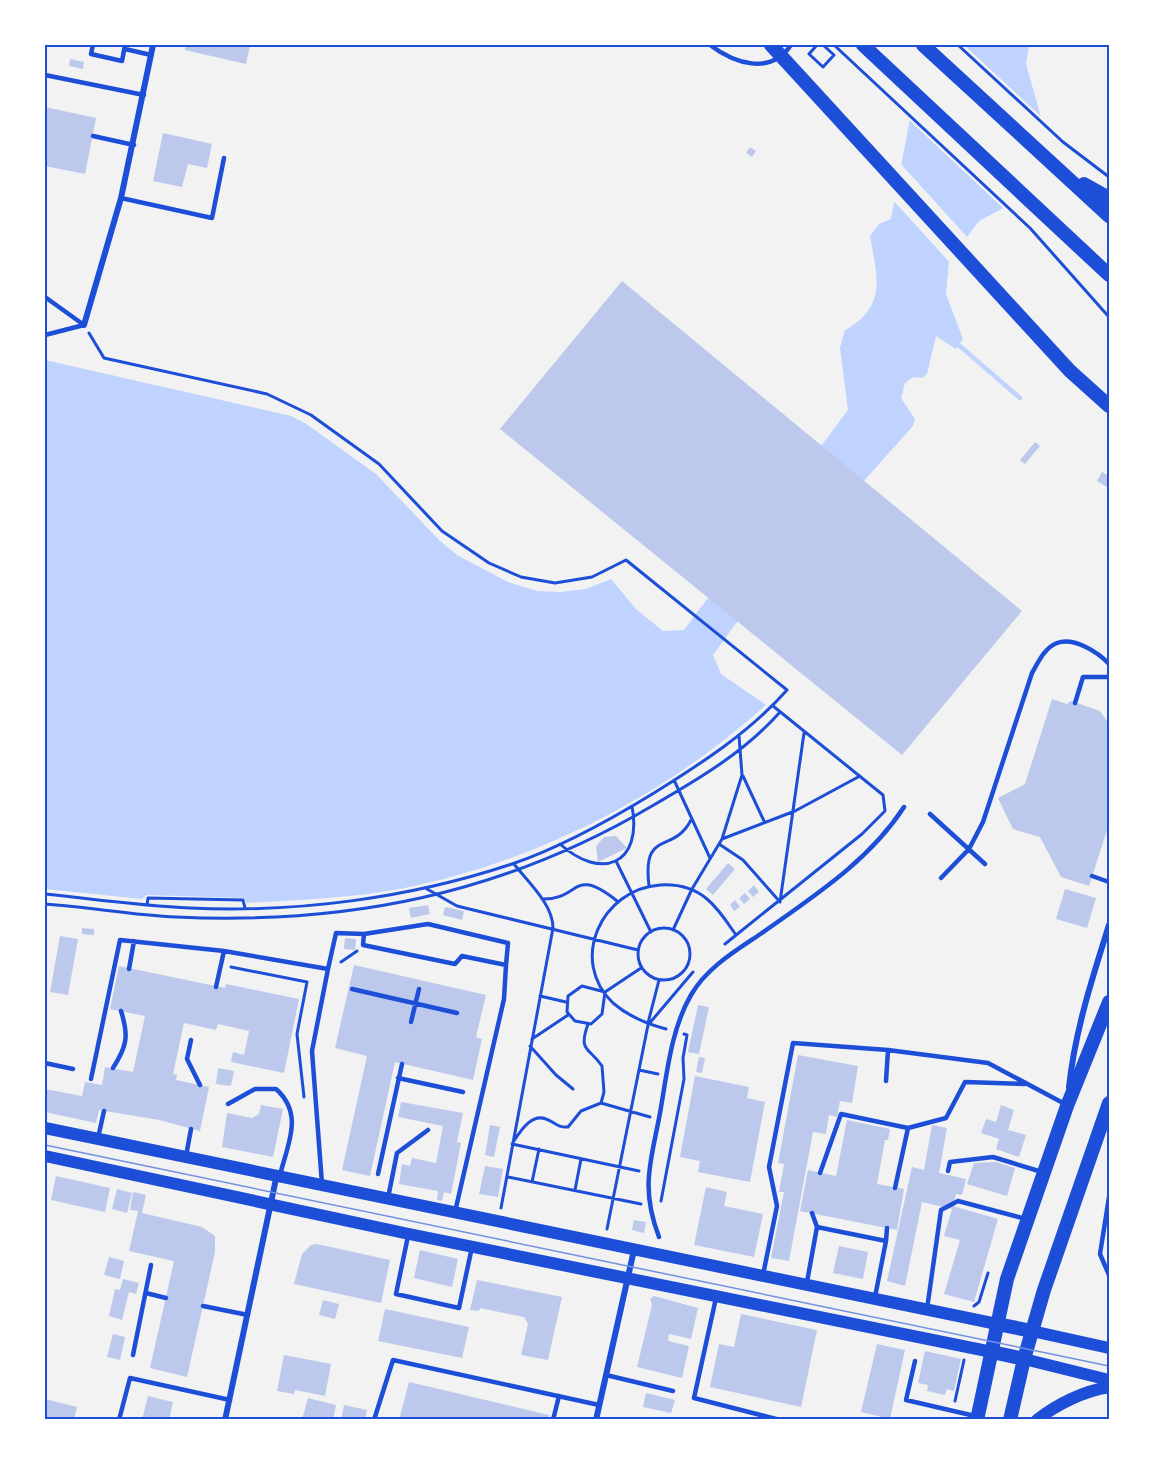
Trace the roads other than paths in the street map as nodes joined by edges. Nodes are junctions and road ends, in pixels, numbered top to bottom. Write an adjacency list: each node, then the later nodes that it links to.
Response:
1 (93, 45): 8 (lane)
2 (153, 45): 9 (street)
3 (710, 45): 5 (lane)
4 (771, 45): 25 (main road)
5 (791, 45)
6 (863, 45): 19 (main road)
7 (923, 45): 15 (main road)
8 (125, 47): 9 (lane)
9 (151, 55): 11 (street)
10 (45, 75): 11 (lane)
11 (144, 96): 13 (street)
12 (93, 136): 13 (lane)
13 (134, 145): 16 (street)
14 (224, 158): 16 (lane)
15 (1064, 172): 17 (main road); 18 (main road)
16 (121, 198): 23 (street)
17 (1109, 198)
18 (1109, 216)
19 (1082, 250): 20 (main road); 21 (main road)
20 (1109, 275)
21 (1109, 284)
22 (45, 297): 23 (lane)
23 (84, 325): 24 (lane)
24 (45, 334)
25 (1109, 406)
26 (1109, 664): 31 (lane)
27 (1109, 677): 28 (lane)
28 (1075, 702)
29 (904, 807): 90 (lane)
30 (930, 814): 31 (lane)
31 (969, 849): 32 (lane); 34 (lane)
32 (985, 864)
33 (1092, 876): 35 (lane)
34 (941, 878)
35 (1109, 882)
36 (1109, 925): 65 (street)
37 (364, 934): 40 (lane); 40 (lane); 42 (lane)
38 (134, 941): 39 (lane); 41 (lane); 58 (lane)
39 (224, 951): 42 (lane); 43 (lane)
40 (506, 965): 84 (lane)
41 (129, 969)
42 (328, 969): 79 (lane)
43 (216, 987)
44 (352, 989): 47 (lane)
45 (419, 989): 47 (lane)
46 (1109, 1002): 65 (main road)
47 (416, 1003): 49 (lane); 50 (lane)
48 (121, 1011): 55 (lane)
49 (458, 1013)
50 (411, 1022)
51 (191, 1040): 61 (lane)
52 (888, 1050): 59 (lane); 60 (lane); 96 (lane)
53 (45, 1063): 56 (lane)
54 (402, 1064): 57 (lane)
55 (113, 1068)
56 (73, 1069)
57 (398, 1078): 62 (lane); 78 (lane)
58 (92, 1079)
59 (886, 1081)
60 (1027, 1084): 65 (lane); 68 (lane)
61 (200, 1085)
62 (464, 1092)
63 (1109, 1103): 107 (main road)
64 (228, 1104): 77 (lane)
65 (1067, 1106): 76 (main road)
66 (104, 1111): 71 (lane)
67 (45, 1128): 71 (main road)
68 (908, 1128): 75 (lane); 80 (lane)
69 (191, 1129): 73 (lane)
70 (428, 1130): 82 (lane)
71 (98, 1140): 73 (main road)
72 (45, 1156): 83 (main road)
73 (186, 1156): 77 (main road)
74 (948, 1171): 76 (lane)
75 (820, 1173)
76 (1044, 1173): 86 (main road)
77 (278, 1174): 79 (main road); 83 (street)
78 (378, 1174)
79 (322, 1184): 82 (main road)
80 (895, 1188)
81 (1109, 1197): 95 (lane)
82 (388, 1198): 84 (main road)
83 (270, 1202): 89 (main road); 105 (street)
84 (455, 1212): 93 (main road)
85 (812, 1213): 87 (lane)
86 (1029, 1220): 104 (lane); 106 (main road)
87 (817, 1227): 91 (lane); 98 (lane)
88 (887, 1228): 91 (lane)
89 (409, 1234): 92 (main road); 92 (lane)
90 (659, 1237)
91 (886, 1241): 102 (lane)
92 (472, 1247): 97 (main road)
93 (634, 1250): 96 (main road); 97 (street)
94 (151, 1265): 99 (lane)
95 (1109, 1275)
96 (763, 1276): 98 (main road)
97 (628, 1277): 100 (main road); 113 (street)
98 (806, 1286): 102 (main road)
99 (146, 1293): 101 (lane); 110 (lane)
100 (717, 1295): 109 (main road); 126 (lane)
101 (166, 1298)
102 (875, 1300): 104 (main road)
103 (203, 1306): 105 (lane)
104 (926, 1311): 106 (main road)
105 (248, 1315): 118 (street)
106 (997, 1324): 107 (main road); 109 (main road)
107 (1032, 1331): 108 (main road); 111 (main road)
108 (1109, 1348)
109 (992, 1352): 111 (main road); 120 (main road)
110 (133, 1355)
111 (1024, 1359): 114 (main road); 127 (main road)
112 (915, 1361): 120 (lane)
113 (606, 1376): 116 (lane); 119 (street)
114 (1109, 1380)
115 (1109, 1387): 128 (main road)
116 (674, 1392)
117 (559, 1396): 119 (lane); 123 (lane); 124 (lane)
118 (230, 1400): 121 (lane); 122 (street)
119 (599, 1405): 125 (street)
120 (977, 1418)
121 (119, 1420)
122 (225, 1420)
123 (375, 1420)
124 (553, 1420)
125 (596, 1420)
126 (780, 1420)
127 (1010, 1420)
128 (1037, 1420)

